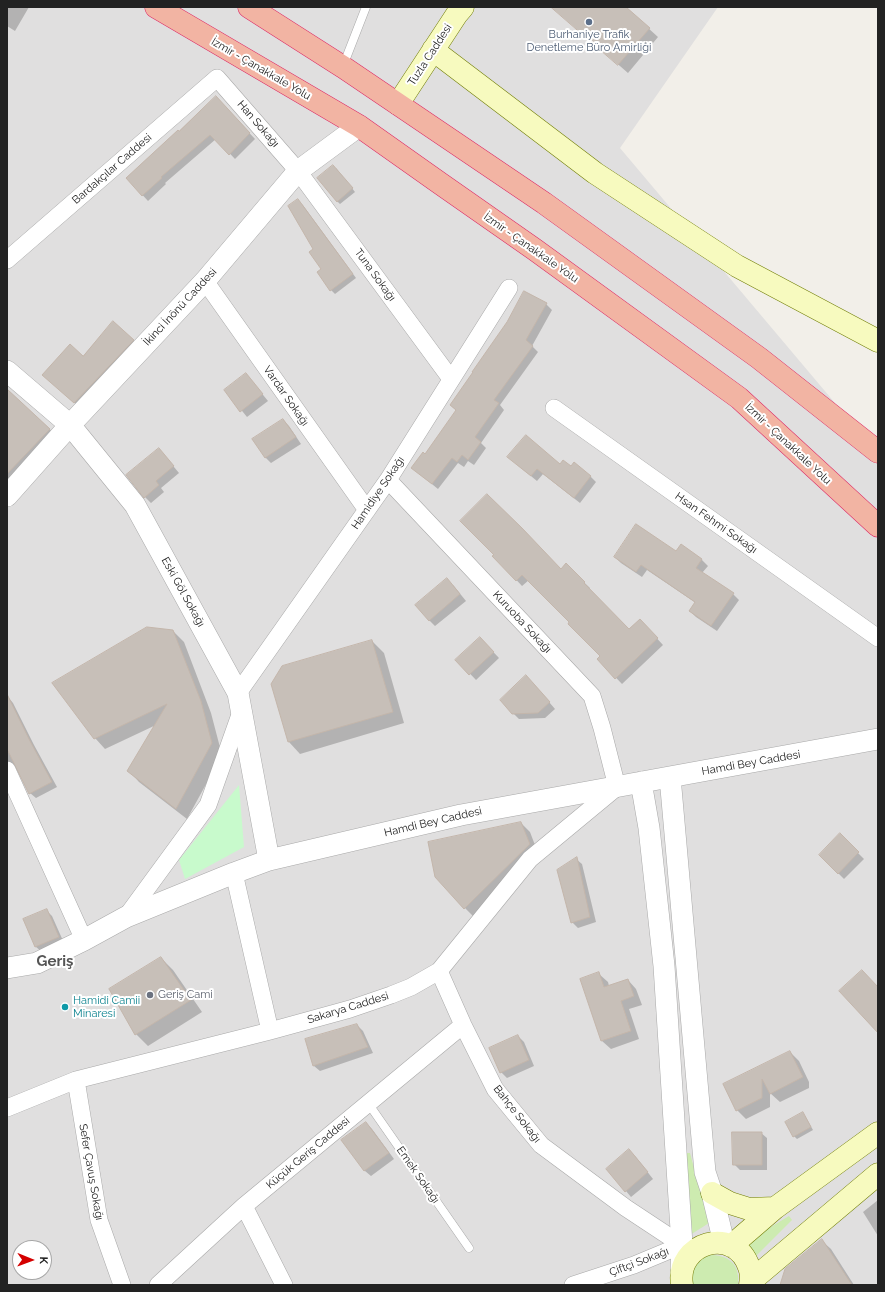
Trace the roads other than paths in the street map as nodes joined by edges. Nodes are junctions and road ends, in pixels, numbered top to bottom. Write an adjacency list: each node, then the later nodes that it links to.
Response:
1 (156, 7): 9 (highway, İzmir - Çanakkale Yolu)
2 (249, 7): 6 (highway)
3 (366, 7): 6 (lane)
4 (463, 7): 5 (main road, Tuzla Caddesi)
5 (433, 50): 8 (main road, Tuzla Caddesi); 14 (main road)
6 (343, 67): 8 (highway)
7 (218, 78): 10 (street, Han Sokağı); 11 (street, Bardakçılar Caddesi)
8 (398, 104): 19 (highway)
9 (359, 126): 10 (street, İkinci İnönü Caddesi); 23 (highway, İzmir - Çanakkale Yolu)
10 (298, 171): 12 (street, İkinci İnönü Caddesi); 16 (street, Tuna Sokağı)
11 (7, 260)
12 (205, 281): 18 (street, İkinci İnönü Caddesi); 22 (street, Vardar Sokağı)
13 (509, 288): 16 (street, Hamidiye Sokağı)
14 (878, 341)
15 (7, 370): 18 (street, Eski Göl Sokağı)
16 (451, 379): 20 (street, Hamidiye Sokağı)
17 (554, 408): 24 (street, Hsan Fehmi Sokağı)
18 (70, 425): 21 (street, İkinci İnönü Caddesi); 25 (street, Eski Göl Sokağı)
19 (878, 452)
20 (388, 480): 22 (street, Hamidiye Sokağı); 30 (street, Kuruoba Sokağı)
21 (7, 496)
22 (367, 510): 25 (street, Hamidiye Sokağı)
23 (878, 526)
24 (878, 638)
25 (240, 701): 31 (street, Eski Göl Sokağı); 33 (street, Hamidiye Sokağı)
26 (878, 740): 27 (street, Hamdi Bey Caddesi)
27 (670, 777): 29 (street, Hamdi Bey Caddesi); 44 (street)
28 (9, 778): 34 (street)
29 (641, 782): 30 (street, Hamdi Bey Caddesi); 47 (street)
30 (617, 787): 31 (street, Hamdi Bey Caddesi); 36 (street, Sakarya Caddesi)
31 (269, 860): 32 (street, Hamdi Bey Caddesi)
32 (234, 872): 33 (street, Hamdi Bey Caddesi); 38 (street)
33 (126, 917): 34 (street, Hamdi Bey Caddesi)
34 (84, 940): 35 (street, Hamdi Bey Caddesi)
35 (7, 968)
36 (439, 971): 37 (street, Bahçe Sokağı); 38 (street, Sakarya Caddesi)
37 (463, 1025): 40 (street, Küçük Geriş Caddesi); 47 (street, Bahçe Sokağı)
38 (270, 1031): 39 (street, Sakarya Caddesi)
39 (76, 1080): 41 (street, Sakarya Caddesi); 52 (street, Sefer Çavuş Sokağı)
40 (368, 1103): 45 (street, Küçük Geriş Caddesi); 49 (lane, Emek Sokağı)
41 (7, 1108)
42 (878, 1133): 46 (main road)
43 (878, 1174): 51 (main road)
44 (712, 1193): 46 (main road); 48 (street)
45 (244, 1206): 53 (street, Küçük Geriş Caddesi); 54 (street)
46 (775, 1208): 48 (main road)
47 (682, 1245): 50 (street); 55 (street, Çiftçi Sokağı)
48 (728, 1245): 50 (main road); 51 (main road)
49 (469, 1248)
50 (682, 1279)
51 (750, 1283)
52 (122, 1285)
53 (158, 1285)
54 (284, 1285)
55 (573, 1285)

